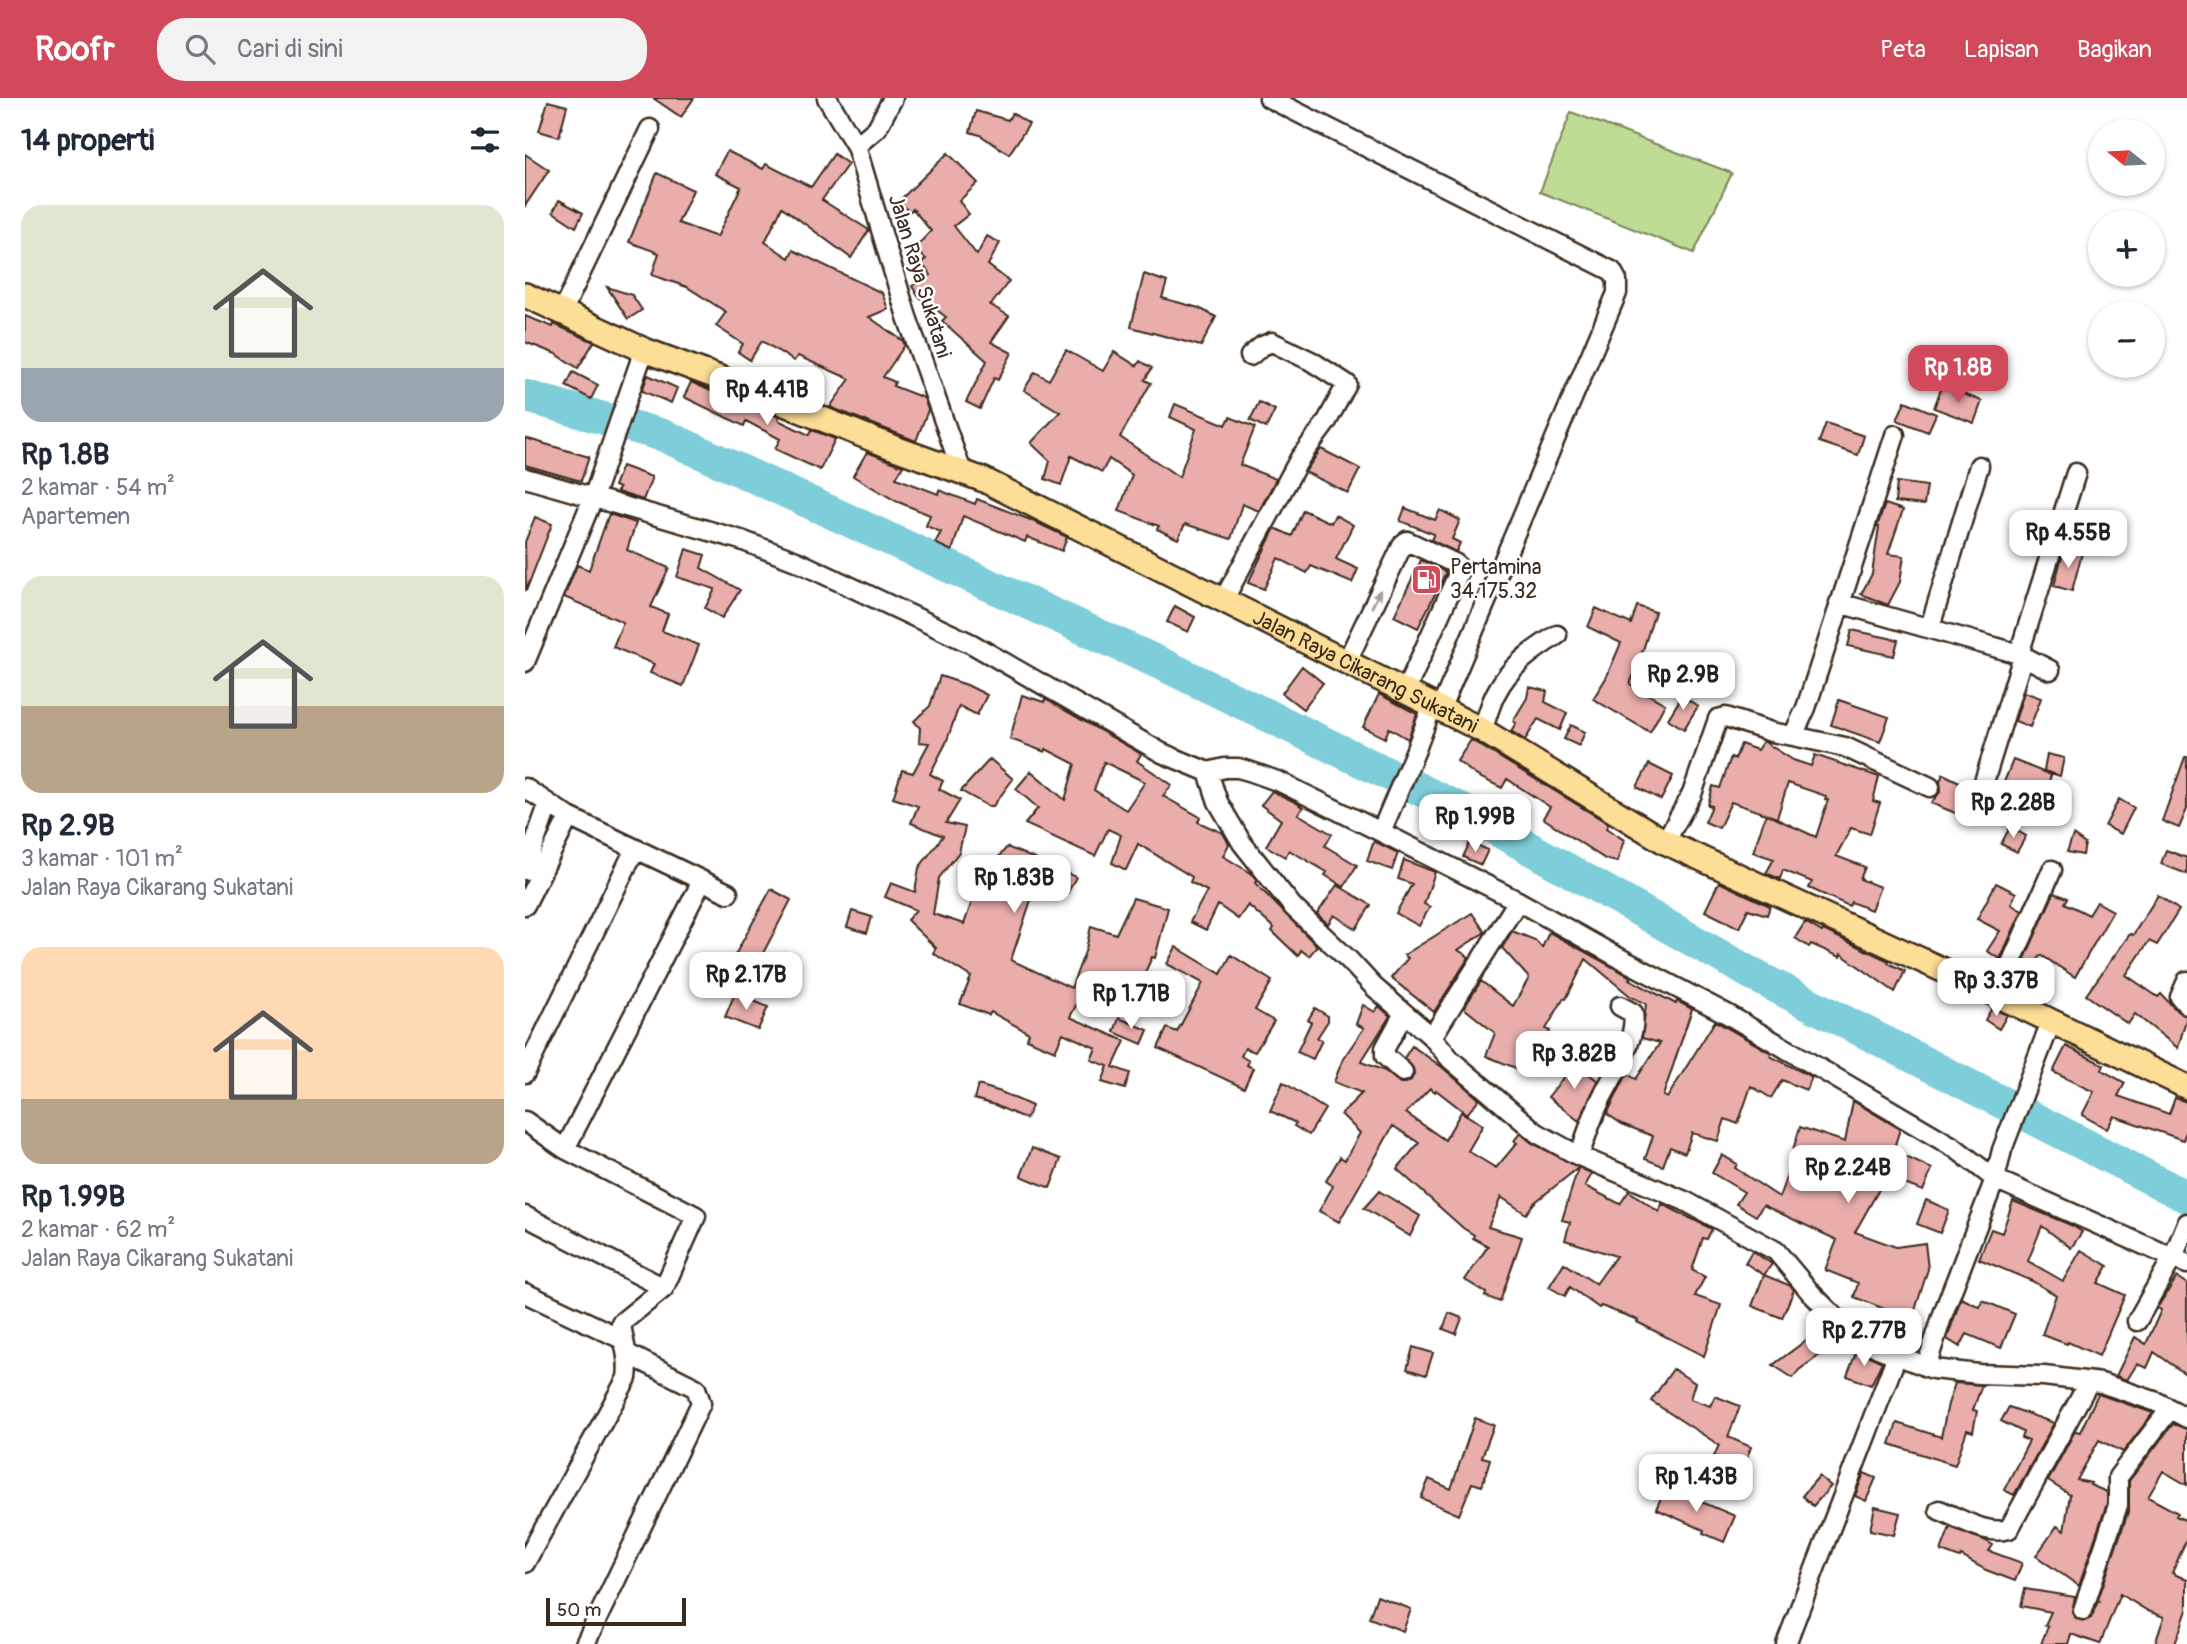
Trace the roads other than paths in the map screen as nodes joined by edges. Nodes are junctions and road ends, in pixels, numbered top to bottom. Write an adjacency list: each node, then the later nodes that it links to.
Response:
1 (827, 98): 5 (street, Jalan Raya Sukatani)
2 (893, 98): 5 (street)
3 (1269, 98): 25 (street)
4 (650, 129): 7 (street)
5 (856, 146): 12 (street, Jalan Raya Sukatani)
6 (525, 295): 7 (main road, Jalan Raya Cikarang Sukatani)
7 (562, 312): 9 (main road, Jalan Raya Cikarang Sukatani)
8 (1250, 356): 16 (street)
9 (641, 360): 12 (main road, Jalan Raya Cikarang Sukatani); 15 (street)
10 (1895, 435): 17 (street)
11 (1979, 466): 18 (street)
12 (962, 472): 16 (main road, Jalan Raya Cikarang Sukatani)
13 (2076, 473): 20 (street)
14 (525, 478): 15 (street)
15 (593, 498): 22 (street); 28 (street)
16 (1224, 599): 21 (main road, Jalan Raya Cikarang Sukatani)
17 (1839, 603): 18 (street); 27 (street)
18 (1930, 627): 20 (street)
19 (1557, 635): 26 (street)
20 (2021, 655): 23 (street); 29 (street)
21 (1347, 661): 24 (main road, Jalan Raya Cikarang Sukatani); 24 (street, one-way to 24)
22 (525, 662)
23 (2050, 670)
24 (1406, 690): 25 (main road, Jalan Raya Cikarang Sukatani)
25 (1437, 706): 26 (main road, Jalan Raya Cikarang Sukatani); 34 (street)
26 (1482, 730): 35 (main road, Jalan Raya Cikarang Sukatani)
27 (1793, 736): 30 (street); 35 (street)
28 (1209, 772): 34 (street); 47 (street)
29 (1983, 785)
30 (1930, 787)
31 (525, 788): 32 (street)
32 (548, 805): 33 (street); 37 (street)
33 (569, 817): 36 (street); 42 (street)
34 (1381, 832): 41 (street)
35 (1665, 842): 44 (main road, Jalan Raya Cikarang Sukatani)
36 (635, 849): 39 (street); 51 (street)
37 (525, 870)
38 (2052, 870): 44 (street)
39 (702, 881): 40 (street); 54 (street)
40 (728, 893)
41 (1518, 901): 49 (street); 56 (street)
42 (525, 905)
43 (2187, 981): 45 (street)
44 (1997, 995): 48 (main road, Jalan Raya Cikarang Sukatani)
45 (2187, 1005)
46 (1621, 1006): 55 (street)
47 (1404, 1013): 49 (street); 50 (street)
48 (2051, 1021): 52 (main road, Jalan Raya Cikarang Sukatani); 56 (street)
49 (1432, 1037): 55 (street)
50 (1403, 1072)
51 (525, 1073)
52 (2187, 1087)
53 (525, 1121): 54 (street)
54 (565, 1149): 60 (street)
55 (1579, 1156): 64 (street)
56 (1995, 1180): 59 (street); 65 (street)
57 (525, 1216): 60 (street)
58 (2185, 1228): 59 (street)
59 (2180, 1261): 62 (street)
60 (664, 1288): 63 (street)
61 (525, 1293): 63 (street)
62 (2137, 1321)
63 (625, 1346): 70 (street); 72 (street)
64 (1897, 1355): 65 (street); 73 (street)
65 (1926, 1367): 66 (street)
66 (2089, 1382): 67 (street); 69 (street)
67 (2170, 1409): 68 (street); 71 (street)
68 (2187, 1418)
69 (1939, 1510)
70 (525, 1563)
71 (2083, 1610)
72 (585, 1644)
73 (1786, 1644)

